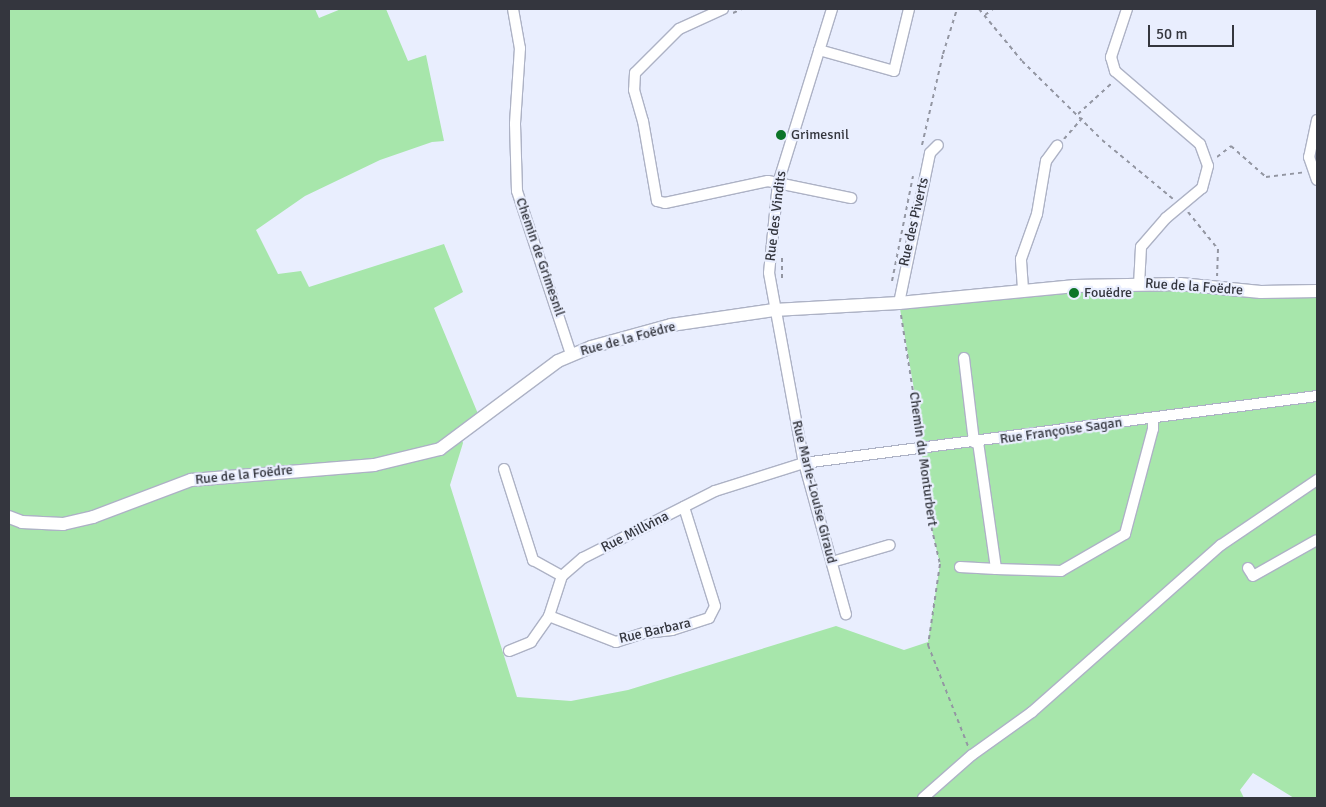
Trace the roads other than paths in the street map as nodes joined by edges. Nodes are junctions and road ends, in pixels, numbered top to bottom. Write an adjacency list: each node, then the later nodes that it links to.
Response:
1 (513, 9): 18 (street, Chemin de Grimesnil)
2 (832, 9): 6 (street, Rue des Vindits)
3 (908, 9): 6 (street)
4 (1127, 9): 13 (street)
5 (724, 12): 11 (street)
6 (819, 50): 11 (street, Rue des Vindits)
7 (1317, 120): 10 (street)
8 (938, 145): 16 (street, Rue des Piverts)
9 (1057, 146): 14 (street)
10 (1315, 175)
11 (778, 183): 12 (street); 17 (street, Rue des Vindits)
12 (851, 198)
13 (1140, 283): 14 (street, Rue de la Foëdre); 15 (street, Rue de la Foëdre)
14 (1022, 289): 16 (street, Rue de la Foëdre)
15 (1317, 291)
16 (899, 303): 17 (street, Rue de la Foëdre)
17 (774, 310): 18 (street, Rue de la Foëdre); 23 (street, Rue Marie-Louise Giraud)
18 (571, 354): 27 (street, Rue de la Foëdre)
19 (964, 358): 22 (street)
20 (1317, 396): 21 (street, Rue Françoise Sagan)
21 (1153, 419): 22 (street, Rue Françoise Sagan); 33 (street)
22 (976, 442): 23 (street, Rue Françoise Sagan); 33 (street)
23 (804, 463): 26 (street, Rue Millvina); 30 (street, Rue Marie-Louise Giraud)
24 (504, 469): 34 (street)
25 (1317, 480): 38 (street)
26 (684, 507): 34 (street, Rue Millvina); 36 (street, Rue Barbara)
27 (9, 517)
28 (1317, 540): 32 (street)
29 (890, 545): 30 (street)
30 (832, 562): 35 (street, Rue Marie-Louise Giraud)
31 (960, 567): 33 (street)
32 (1248, 568)
33 (996, 569)
34 (562, 576): 36 (street)
35 (846, 614)
36 (549, 616): 37 (street)
37 (509, 652)
38 (923, 798)

